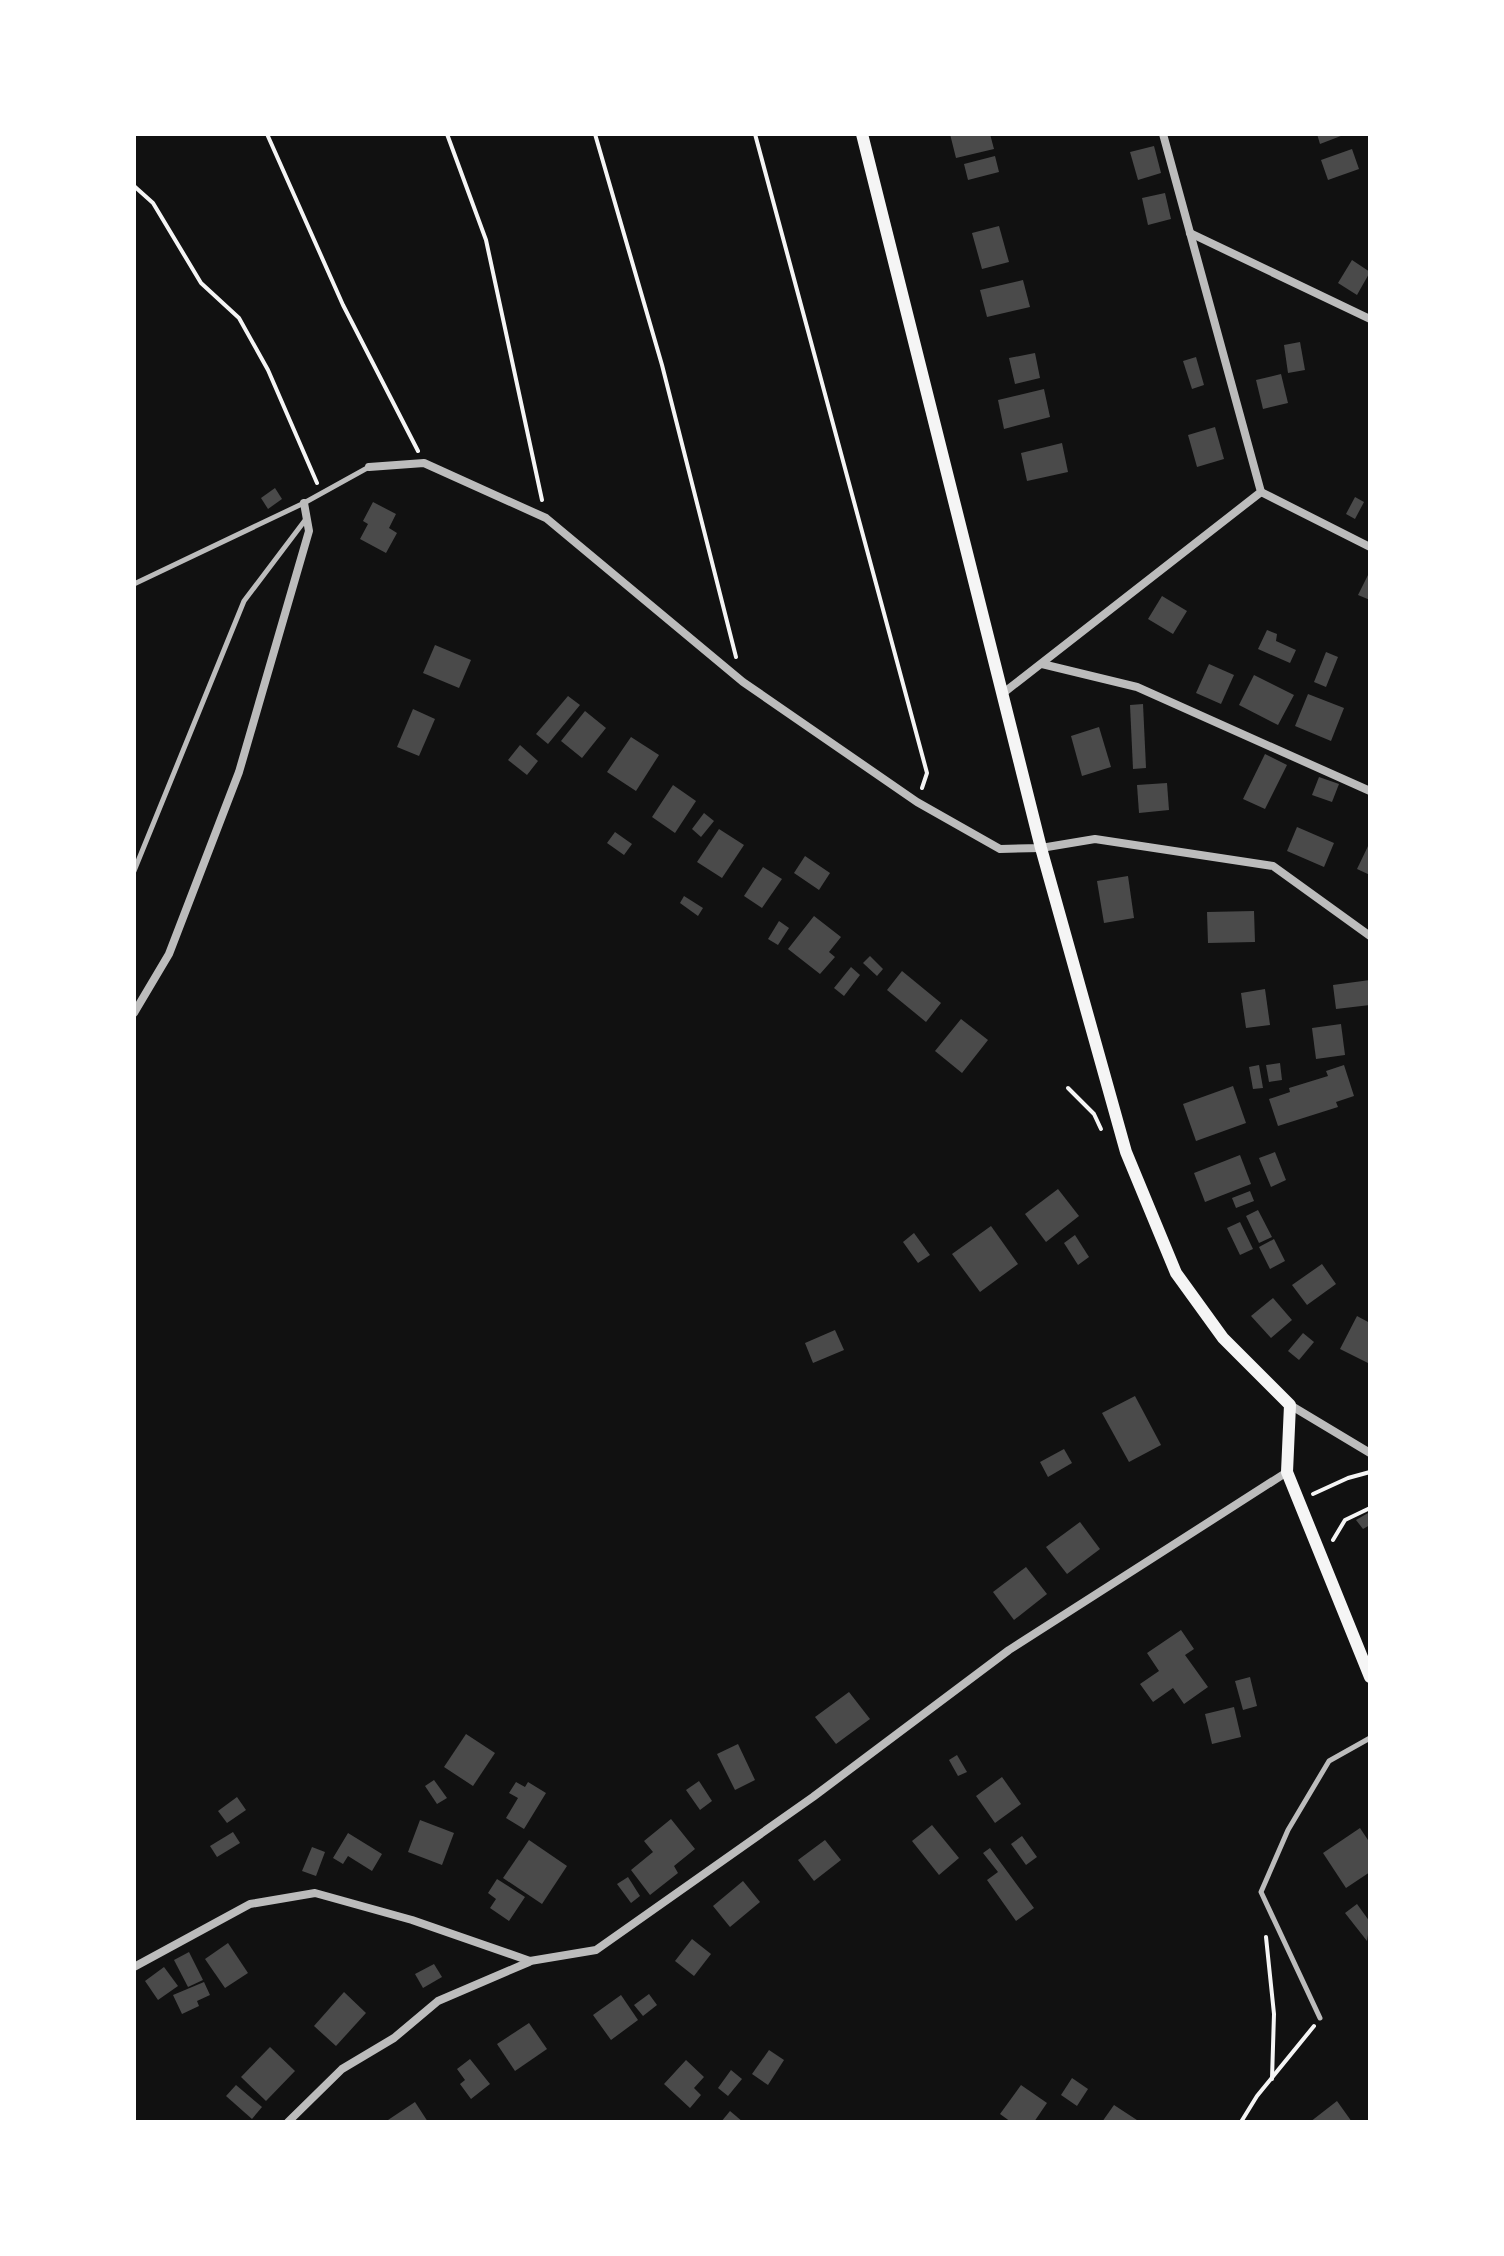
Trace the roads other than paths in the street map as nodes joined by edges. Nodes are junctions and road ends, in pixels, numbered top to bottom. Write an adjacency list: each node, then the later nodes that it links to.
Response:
1 (862, 134): 12 (main road)
2 (1163, 134): 3 (street)
3 (1190, 233): 4 (street); 6 (street)
4 (1370, 319)
5 (369, 467): 7 (lane); 14 (street)
6 (1261, 492): 9 (street); 11 (street)
7 (304, 503): 8 (street); 10 (lane)
8 (306, 518): 15 (lane); 17 (street)
9 (1370, 547)
10 (134, 584)
11 (1042, 664): 12 (street); 13 (street)
12 (1002, 694): 14 (main road)
13 (1370, 791)
14 (1041, 848): 16 (street); 18 (main road)
15 (134, 871)
16 (1370, 936)
17 (134, 1013)
18 (1290, 1405): 19 (street); 20 (main road)
19 (1370, 1453)
20 (1287, 1472): 21 (main road); 23 (street)
21 (1370, 1677)
22 (1370, 1738): 25 (lane)
23 (530, 1961): 24 (street); 26 (street)
24 (134, 1967)
25 (1320, 2018)
26 (288, 2122)

